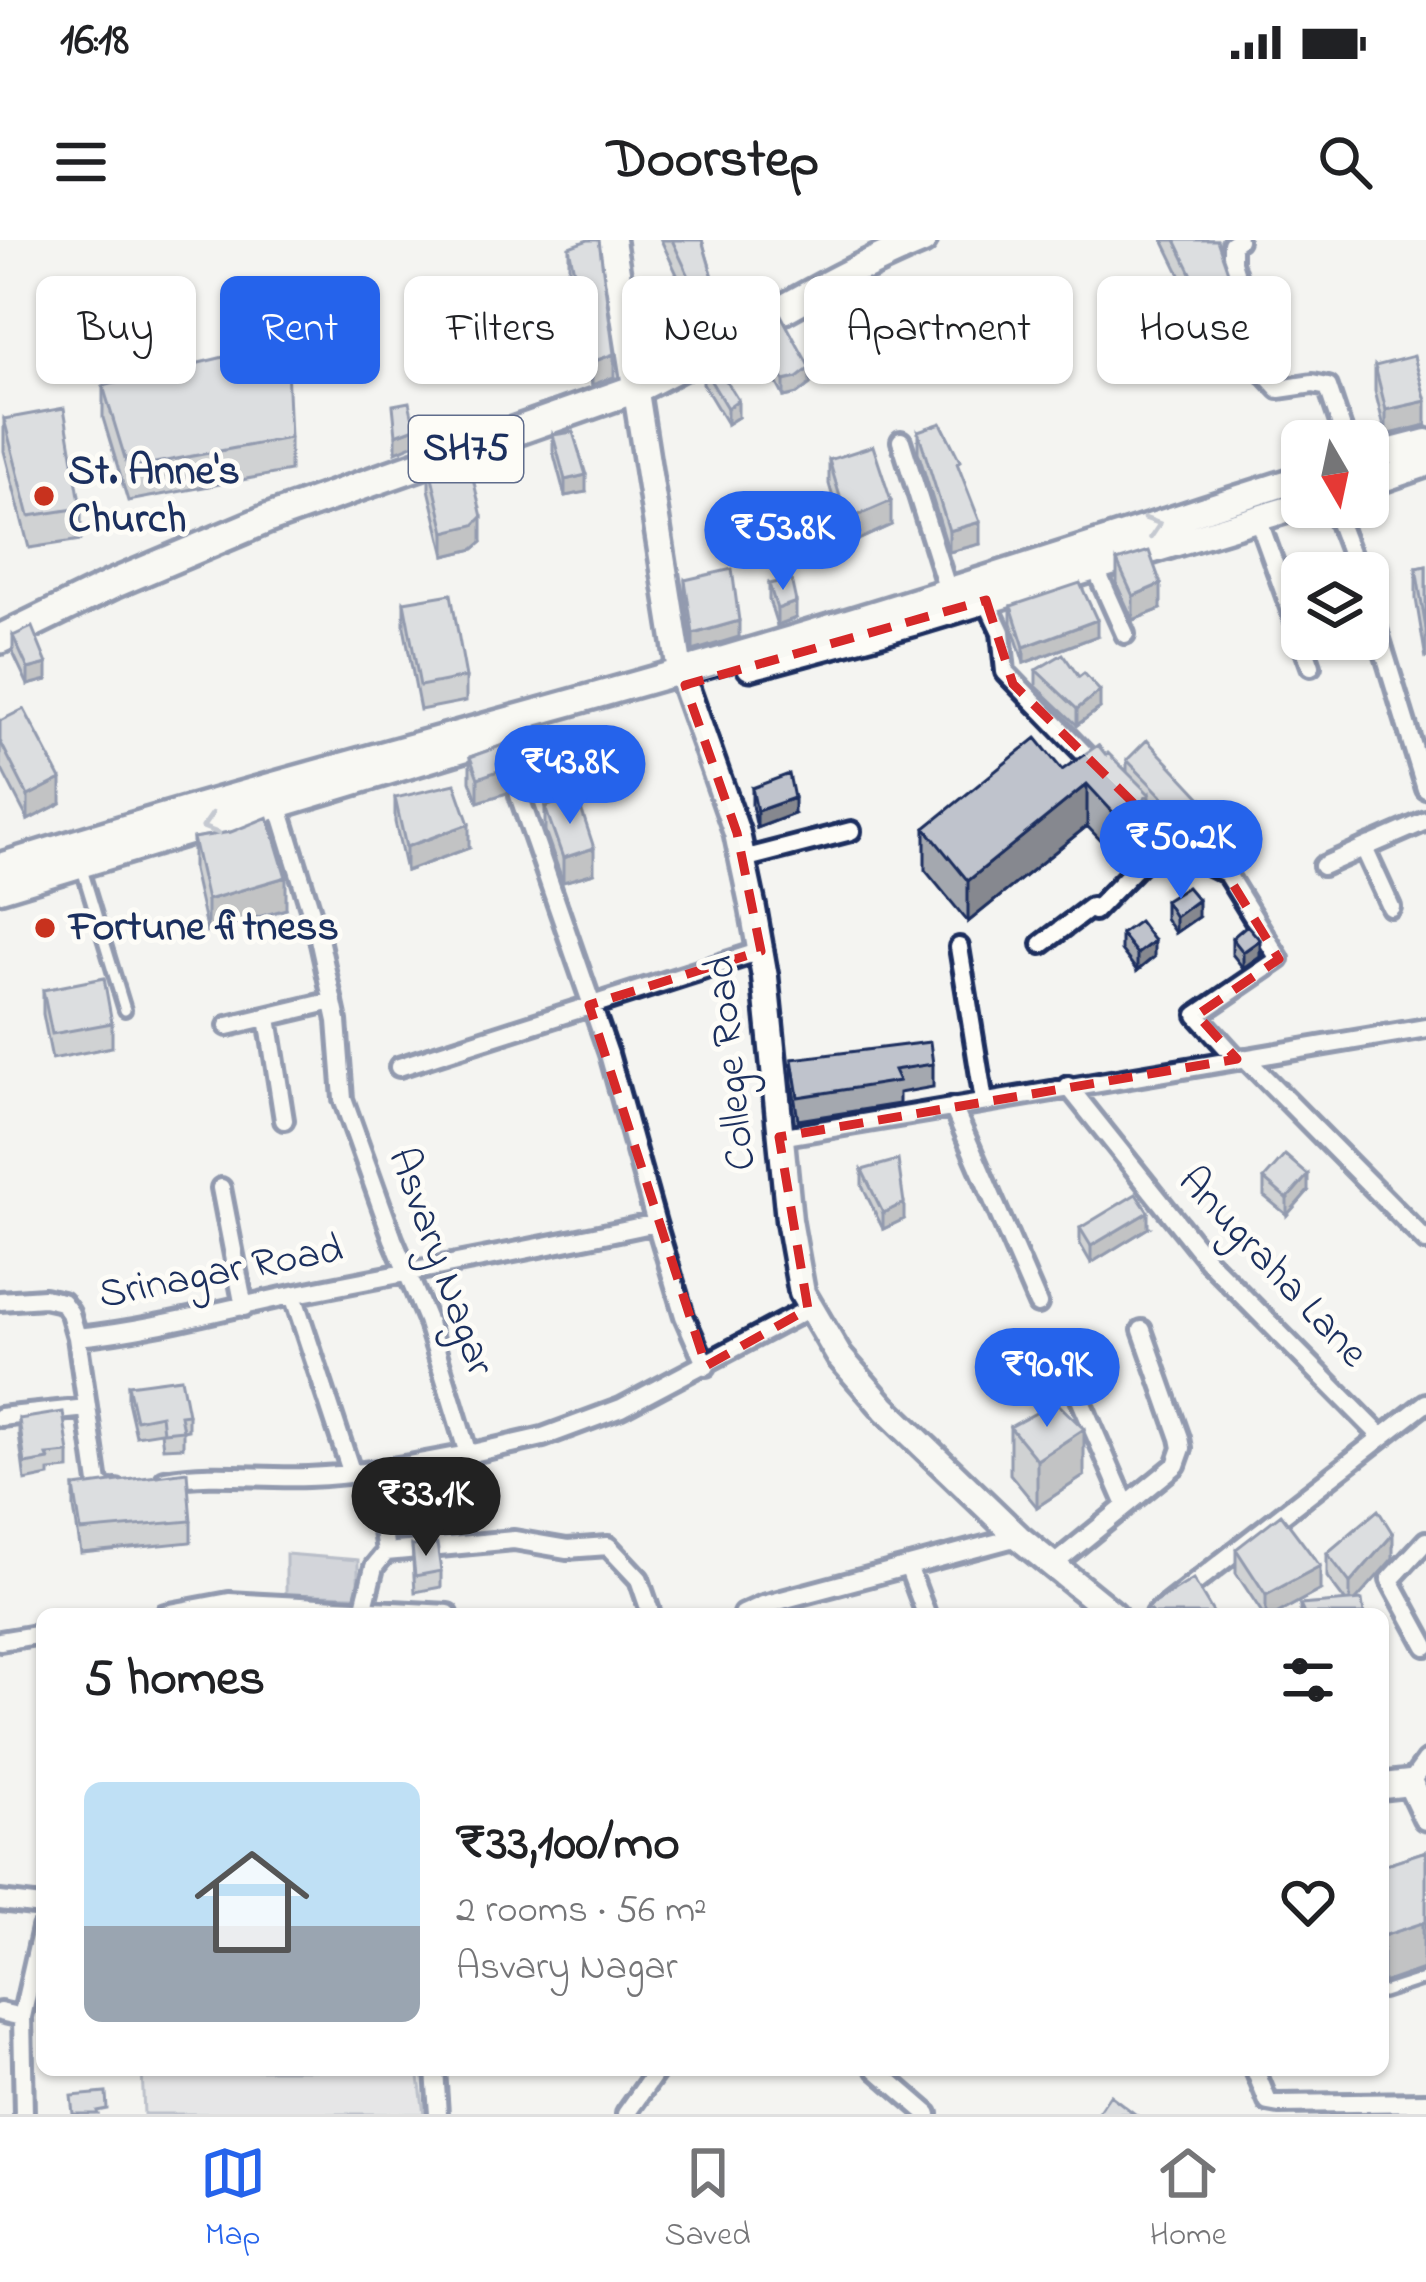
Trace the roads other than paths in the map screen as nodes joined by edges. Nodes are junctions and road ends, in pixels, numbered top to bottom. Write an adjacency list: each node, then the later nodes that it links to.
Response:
1 (612, 240): 5 (main road, College Road)
2 (922, 240): 4 (main road, SH75)
3 (1238, 240): 6 (street)
4 (885, 247): 5 (main road, SH75)
5 (635, 389): 19 (main road, SH75); 22 (main road, College Road)
6 (1339, 420)
7 (901, 441): 16 (street)
8 (1426, 442): 9 (main road)
9 (1389, 452)
10 (1426, 464): 11 (main road)
11 (1389, 477)
12 (1281, 486): 15 (main road, one-way to 12)
13 (1281, 511): 14 (main road)
14 (1258, 518): 15 (main road); 21 (street)
15 (1084, 563): 16 (main road); 17 (main road); 18 (street)
16 (948, 591): 22 (main road)
17 (986, 600): 22 (main road); 30 (street)
18 (1125, 634)
19 (0, 639)
20 (1389, 660): 23 (street)
21 (1311, 666)
22 (683, 678): 26 (main road); 31 (main road, College Road); 33 (main road)
23 (1419, 747): 24 (street)
24 (1426, 789)
25 (519, 795): 41 (street)
26 (278, 804): 32 (main road, one-way to 32); 40 (street, Asvary Nagar)
27 (1426, 820): 28 (street)
28 (1406, 830): 34 (street); 36 (street)
29 (850, 831): 31 (street)
30 (1167, 836): 37 (street); 46 (street)
31 (742, 859): 39 (main road, College Road)
32 (80, 864): 35 (main road); 42 (lane)
33 (0, 866)
34 (1323, 866)
35 (0, 889)
36 (1390, 907)
37 (1042, 944)
38 (959, 946): 49 (street)
39 (760, 951): 41 (street); 52 (main road, College Road)
40 (332, 1001): 43 (street); 56 (street, Asvary Nagar)
41 (589, 1005): 47 (street); 54 (street)
42 (124, 1010)
43 (268, 1018): 44 (street); 51 (street)
44 (228, 1026)
45 (1426, 1028): 46 (street)
46 (1241, 1059): 48 (street); 55 (street)
47 (399, 1067)
48 (1068, 1086): 49 (street); 69 (street, Anugraha Lane)
49 (984, 1101): 50 (street)
50 (953, 1107): 52 (street); 59 (street)
51 (284, 1120)
52 (779, 1137): 61 (main road, College Road)
53 (221, 1188): 60 (street)
54 (656, 1223): 56 (street, Srinagar Road); 65 (street)
55 (1426, 1241)
56 (406, 1273): 57 (street, Srinagar Road); 70 (street, Asvary Nagar)
57 (292, 1295): 60 (street, Srinagar Road); 72 (street)
58 (0, 1301): 63 (street, Srinagar Road)
59 (1038, 1304)
60 (244, 1307): 63 (street, Srinagar Road)
61 (808, 1309): 65 (street); 76 (main road, College Road)
62 (1142, 1330): 75 (street)
63 (77, 1337): 67 (street)
64 (1064, 1362): 75 (street)
65 (706, 1366): 70 (street)
66 (1426, 1403): 69 (street)
67 (87, 1408): 68 (street); 74 (street)
68 (0, 1417)
69 (1382, 1437): 88 (street)
70 (468, 1454): 71 (street)
71 (375, 1471): 72 (street); 78 (street)
72 (352, 1474): 73 (street)
73 (152, 1483)
74 (130, 1487)
75 (1126, 1505): 79 (street)
76 (1018, 1537): 79 (main road, College Road); 80 (street)
77 (1426, 1541): 91 (street)
78 (386, 1552): 81 (street); 84 (street)
79 (1053, 1565): 87 (main road, College Road)
80 (908, 1566): 85 (street); 86 (street)
81 (364, 1607): 82 (street); 83 (street)
82 (197, 1608)
83 (376, 1608)
84 (649, 1608)
85 (768, 1608)
86 (924, 1608)
87 (1106, 1608)
88 (1163, 1608)
89 (36, 1635): 90 (street)
90 (0, 1641)
91 (1426, 1646)
92 (1426, 1761): 93 (street)
93 (1410, 1783): 94 (main road); 95 (main road)
94 (1389, 1785)
95 (1426, 1817)
96 (0, 1901): 97 (street)
97 (36, 1905)
98 (36, 1955): 102 (street)
99 (1426, 1978): 100 (lane)
100 (1389, 1990)
101 (0, 2012): 102 (street)
102 (22, 2017): 108 (street)
103 (435, 2076): 109 (street)
104 (654, 2076): 110 (street)
105 (884, 2076): 111 (street)
106 (1258, 2076): 107 (street)
107 (1426, 2102)
108 (24, 2114)
109 (438, 2114)
110 (626, 2114)
111 (928, 2114)

